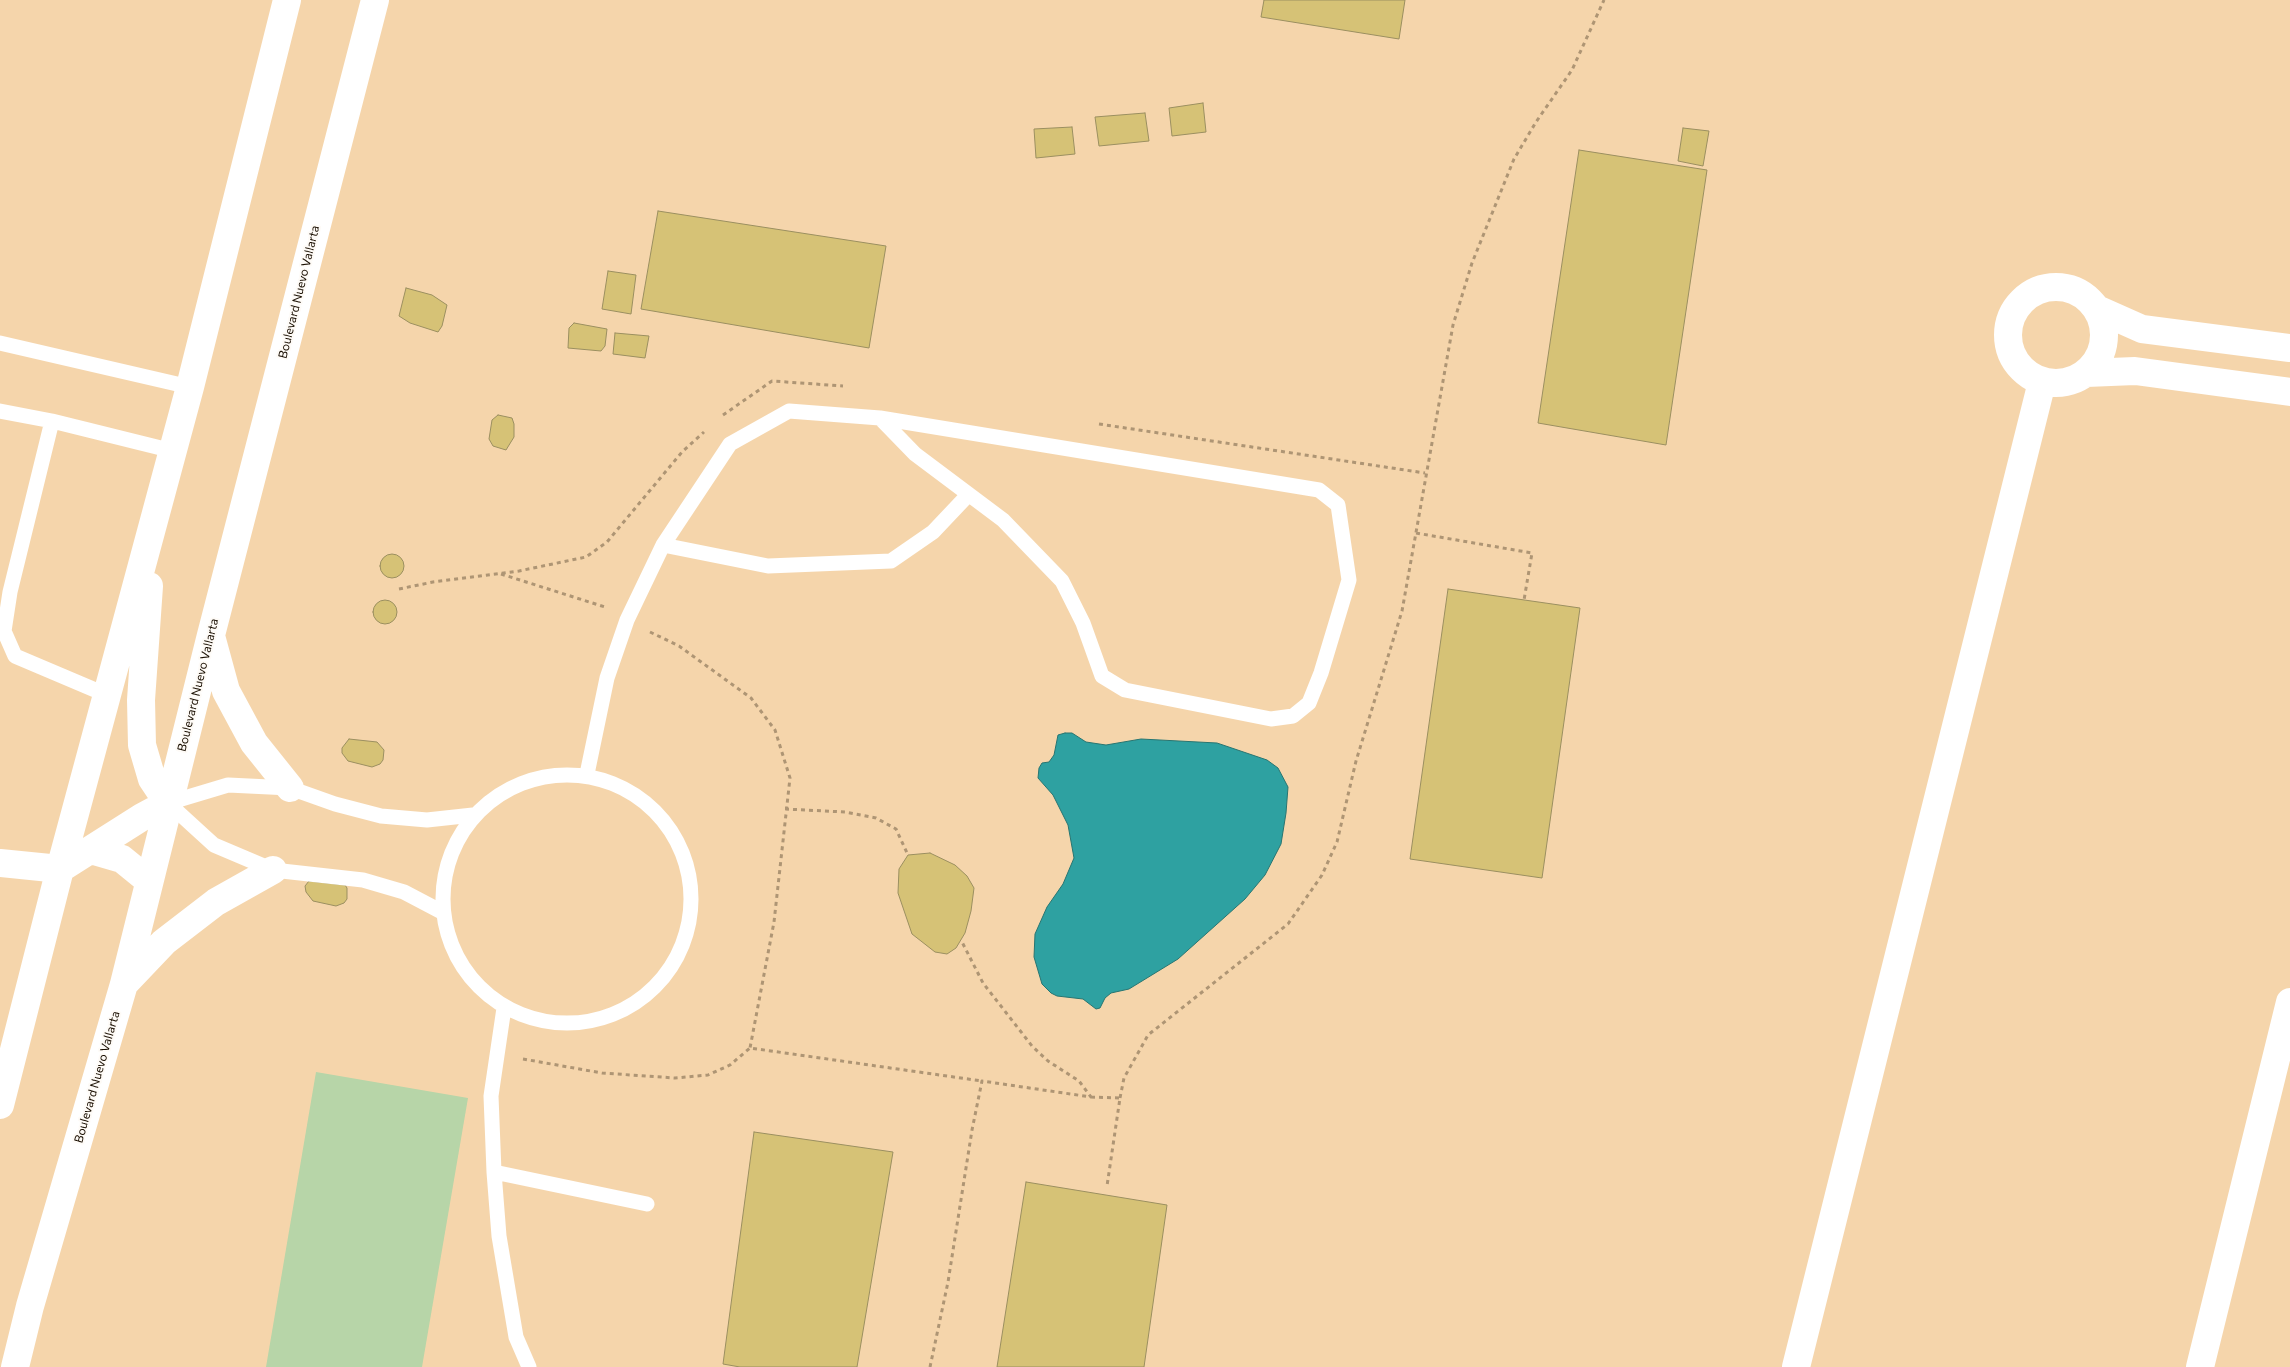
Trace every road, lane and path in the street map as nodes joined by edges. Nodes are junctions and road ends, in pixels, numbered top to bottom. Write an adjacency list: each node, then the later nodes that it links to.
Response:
1 (287, 0): 9 (main road)
2 (374, 0): 22 (main road, Boulevard Nuevo Vallarta)
3 (1604, 0): 17 (path)
4 (2097, 309): 6 (main road); 7 (main road); 8 (main road)
5 (0, 342): 9 (lane)
6 (2290, 348)
7 (2086, 373): 8 (main road); 10 (main road)
8 (2042, 382): 52 (main road)
9 (190, 387): 14 (main road)
10 (2290, 392)
11 (0, 411): 13 (lane)
12 (880, 418): 15 (lane); 15 (lane); 18 (lane)
13 (52, 421): 14 (lane); 23 (lane)
14 (173, 451): 16 (main road)
15 (968, 495): 18 (lane)
16 (153, 525): 23 (main road); 26 (main road)
17 (1416, 532): 20 (path); 44 (path)
18 (663, 545): 21 (lane)
19 (498, 573): 21 (path)
20 (1524, 600)
21 (627, 620): 24 (lane); 27 (path)
22 (211, 635): 25 (main road); 26 (main road, Boulevard Nuevo Vallarta)
23 (107, 695): 32 (main road)
24 (587, 774): 28 (lane); 39 (lane)
25 (290, 788): 26 (lane); 28 (lane)
26 (168, 803): 29 (main road); 33 (lane); 34 (main road, Boulevard Nuevo Vallarta)
27 (786, 809): 30 (path); 40 (path)
28 (473, 815): 35 (lane)
29 (92, 850): 32 (main road); 34 (main road)
30 (908, 855)
31 (0, 863): 32 (main road)
32 (60, 869): 45 (main road)
33 (272, 870): 35 (lane); 37 (main road)
34 (149, 881): 37 (main road, Boulevard Nuevo Vallarta)
35 (442, 912): 39 (lane)
36 (961, 940): 43 (path)
37 (124, 984): 49 (main road, Boulevard Nuevo Vallarta)
38 (2290, 1002): 53 (main road)
39 (504, 1008): 41 (lane)
40 (750, 1048): 41 (path); 42 (path)
41 (498, 1054): 46 (lane)
42 (982, 1082): 43 (path); 51 (path)
43 (1091, 1097): 44 (path)
44 (1120, 1098): 47 (path)
45 (0, 1105)
46 (494, 1172): 48 (lane); 50 (lane)
47 (1107, 1186)
48 (647, 1204)
49 (15, 1367)
50 (529, 1367)
51 (930, 1367)
52 (1796, 1367)
53 (2200, 1367)

